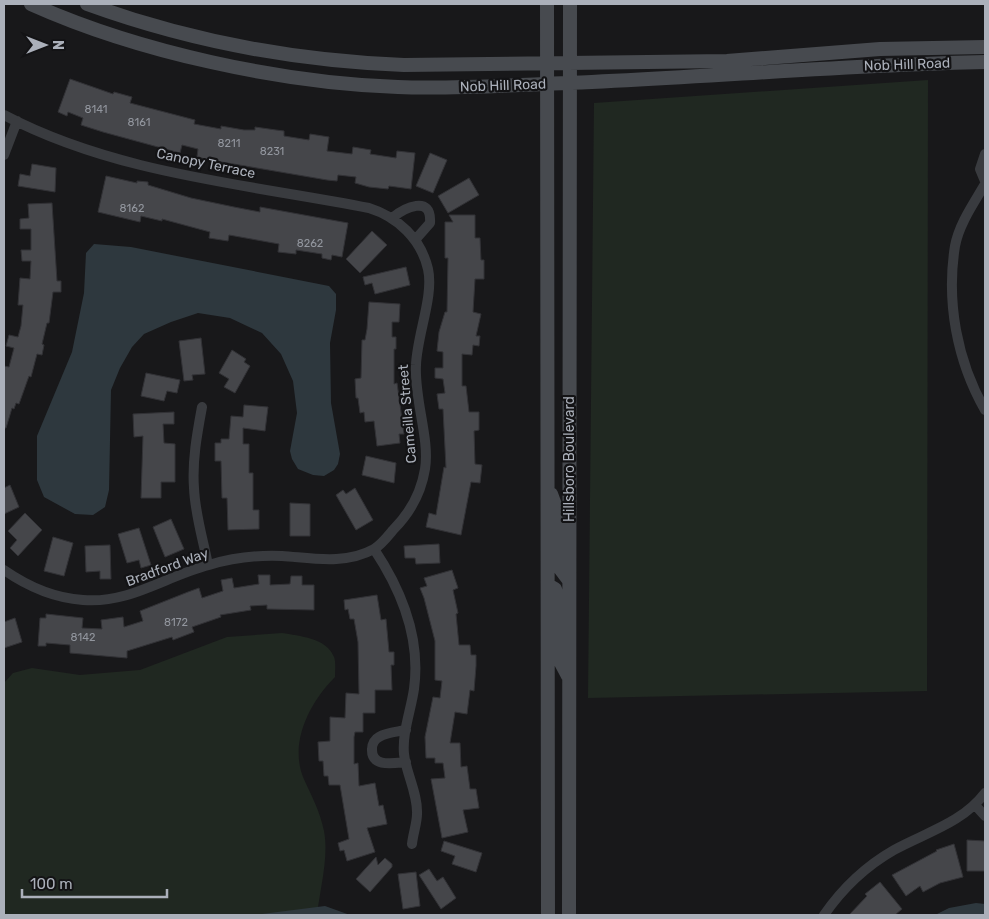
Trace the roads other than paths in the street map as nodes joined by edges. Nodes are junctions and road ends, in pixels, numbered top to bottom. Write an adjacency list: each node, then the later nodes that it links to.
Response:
1 (31, 4): 11 (street, Nob Hill Road)
2 (87, 4): 8 (street, Nob Hill Road)
3 (547, 4): 8 (street, Hillsboro Boulevard)
4 (570, 4): 9 (street, Hillsboro Boulevard)
5 (985, 47): 6 (street, Nob Hill Road)
6 (880, 49): 9 (street, Nob Hill Road); 10 (street)
7 (985, 62): 10 (street, Nob Hill Road)
8 (547, 63): 9 (street, Nob Hill Road); 11 (street, Hillsboro Boulevard)
9 (569, 63): 12 (street, Hillsboro Boulevard)
10 (880, 64): 12 (street, Nob Hill Road)
11 (547, 84): 12 (street, Nob Hill Road); 23 (street, Hillsboro Boulevard)
12 (569, 84): 27 (street, Hillsboro Boulevard)
13 (4, 115): 14 (street, Canopy Terrace)
14 (17, 122): 16 (street); 18 (street, Canopy Terrace)
15 (985, 154): 17 (street)
16 (4, 155)
17 (985, 182): 22 (street)
18 (392, 218): 19 (street, Canopy Terrace); 20 (street)
19 (404, 227): 20 (street, Cameilla Street)
20 (415, 240): 24 (street, Cameilla Street)
21 (202, 407): 25 (street)
22 (985, 410)
23 (548, 487): 27 (street); 28 (street, Hillsboro Boulevard)
24 (374, 549): 25 (street, Bradford Way); 30 (street)
25 (208, 565): 26 (street, Bradford Way)
26 (4, 570)
27 (568, 579): 29 (street, Hillsboro Boulevard)
28 (548, 585): 29 (street); 36 (street, Hillsboro Boulevard)
29 (569, 679): 37 (street, Hillsboro Boulevard)
30 (406, 730): 31 (street); 31 (street)
31 (406, 762): 35 (street)
32 (985, 793): 33 (street)
33 (975, 806): 34 (street); 38 (street)
34 (985, 816)
35 (412, 844)
36 (548, 915)
37 (569, 915)
38 (824, 915)

